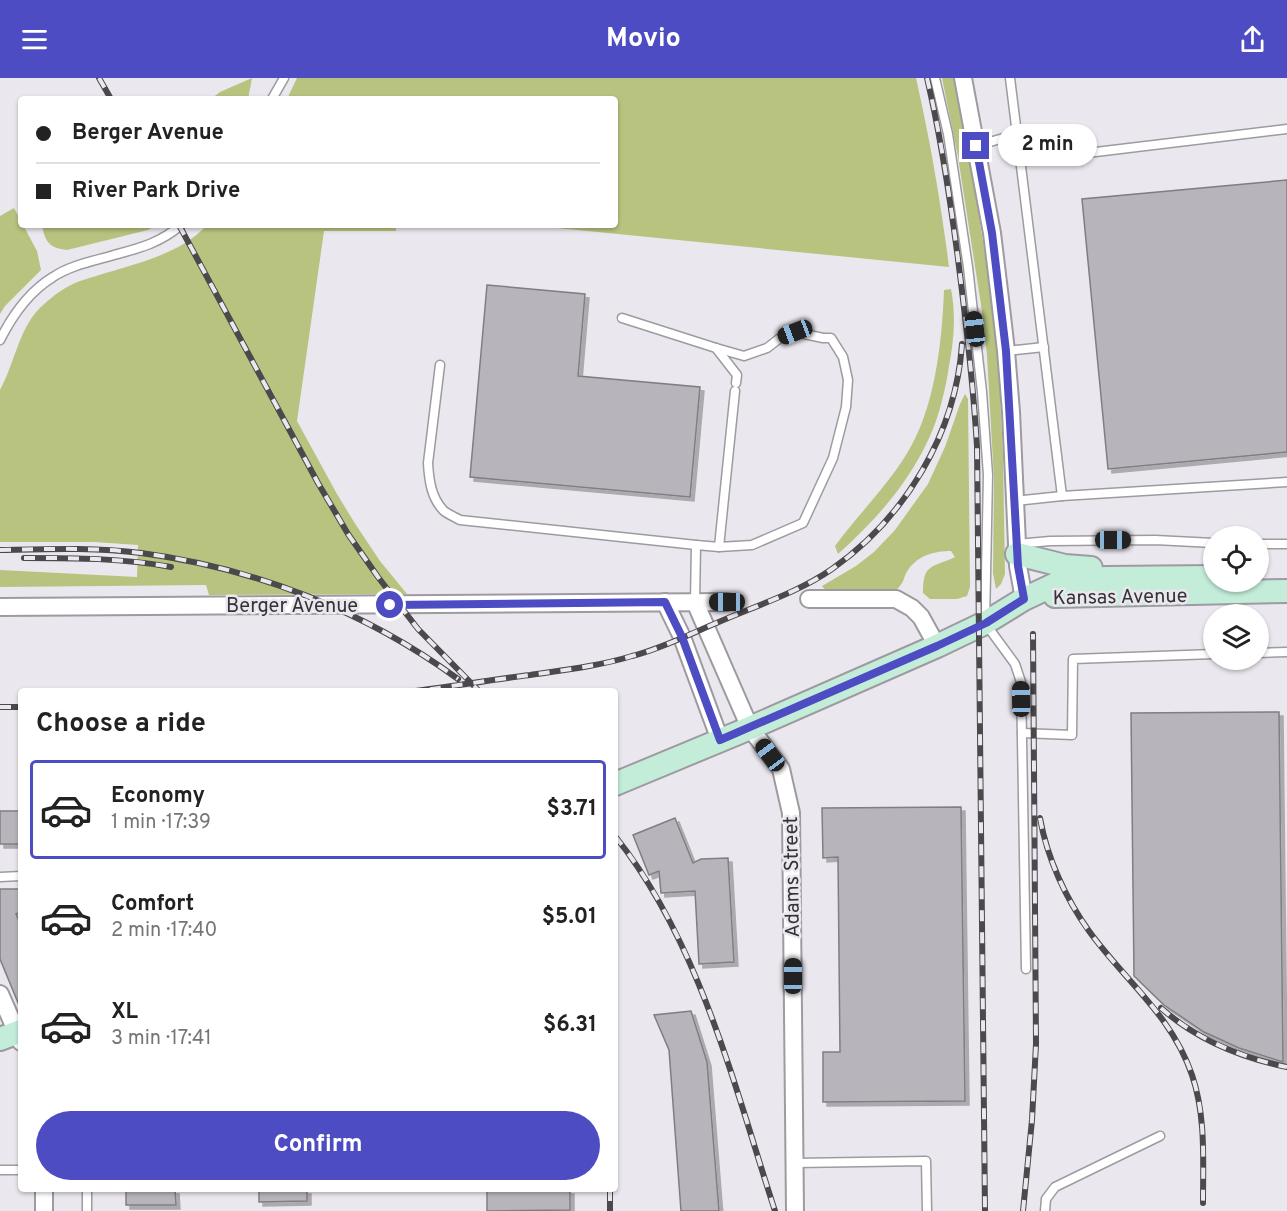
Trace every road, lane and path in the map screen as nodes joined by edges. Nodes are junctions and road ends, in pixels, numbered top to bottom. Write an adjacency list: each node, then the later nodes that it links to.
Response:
1 (284, 78): 5 (lane)
2 (935, 78): 39 (lane)
3 (963, 78): 8 (street)
4 (1010, 78): 7 (lane)
5 (274, 96)
6 (1287, 129): 9 (lane)
7 (1017, 134): 8 (lane); 9 (lane)
8 (976, 146): 15 (street)
9 (1020, 161): 13 (lane)
10 (177, 228): 12 (lane)
11 (622, 318): 14 (lane)
12 (0, 339)
13 (1044, 347): 15 (lane); 18 (lane)
14 (716, 348): 24 (lane); 24 (lane)
15 (1006, 351): 19 (street)
16 (440, 365): 23 (lane)
17 (1287, 482): 18 (lane)
18 (1062, 496): 19 (lane)
19 (1015, 501): 25 (street)
20 (1203, 542): 25 (lane)
21 (1269, 544): 22 (lane)
22 (1287, 544)
23 (696, 545): 24 (lane); 36 (lane)
24 (718, 547)
25 (1017, 549): 28 (main road); 34 (street)
26 (1269, 576): 27 (main road)
27 (1287, 576)
28 (1188, 578): 29 (main road, Kansas Avenue); 34 (main road, Kansas Avenue)
29 (1203, 581)
30 (1203, 586): 34 (main road, Kansas Avenue)
31 (1269, 589): 32 (main road, Kansas Avenue)
32 (1287, 591)
33 (809, 599): 40 (street)
34 (1024, 599): 39 (main road, Kansas Avenue)
35 (665, 602): 36 (street, Berger Avenue); 38 (street, Berger Avenue); 46 (street)
36 (695, 602): 37 (street, Berger Avenue); 44 (street, Adams Street)
37 (727, 602)
38 (0, 607)
39 (986, 623): 40 (main road, Kansas Avenue); 45 (lane)
40 (937, 646): 44 (main road, Kansas Avenue)
41 (1287, 652): 42 (lane)
42 (1269, 653)
43 (1203, 654): 45 (lane)
44 (750, 728): 46 (main road, Kansas Avenue); 54 (street, Adams Street)
45 (1022, 733): 50 (lane)
46 (720, 740): 47 (main road, Kansas Avenue)
47 (618, 782)
48 (18, 876): 49 (lane)
49 (0, 878)
50 (1026, 969)
51 (0, 994): 52 (street)
52 (15, 1036)
53 (1160, 1136): 63 (lane)
54 (795, 1162): 61 (street, Adams Street); 62 (lane)
55 (0, 1170): 56 (lane)
56 (18, 1170)
57 (44, 1192): 59 (street)
58 (87, 1192): 60 (lane)
59 (44, 1211)
60 (87, 1211)
61 (795, 1211)
62 (927, 1211)
63 (1045, 1211)

